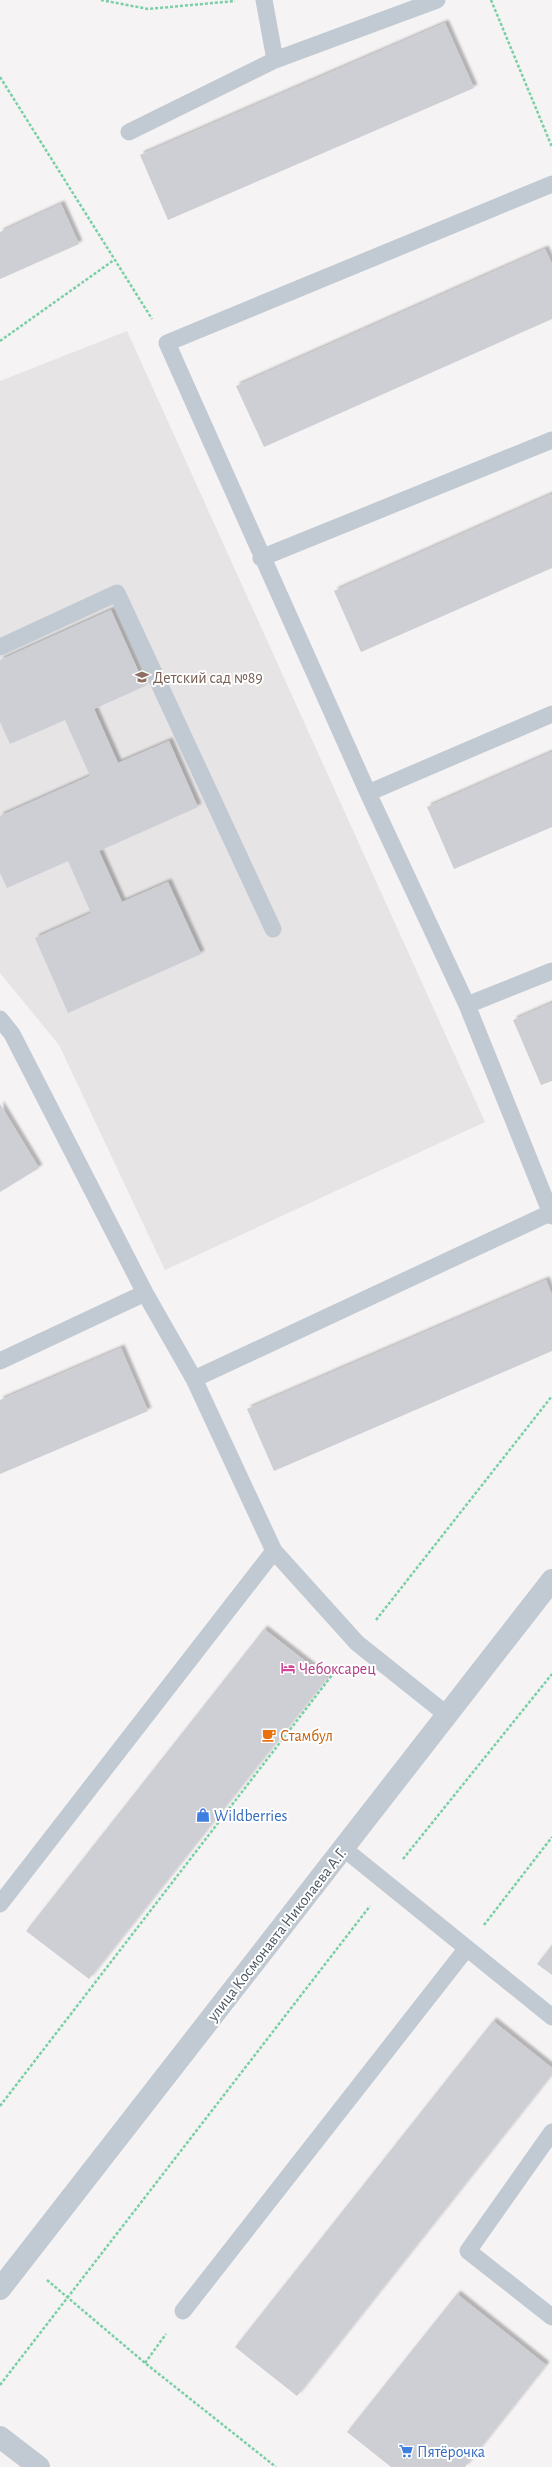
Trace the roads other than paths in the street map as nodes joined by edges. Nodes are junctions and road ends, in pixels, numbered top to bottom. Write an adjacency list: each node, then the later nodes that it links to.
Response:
1 (264, 0): 3 (lane)
2 (437, 0): 3 (lane)
3 (275, 60): 4 (lane)
4 (129, 132)
5 (552, 184): 7 (lane)
6 (552, 440): 7 (lane)
7 (261, 558): 10 (lane)
8 (0, 647): 11 (lane)
9 (552, 714): 10 (lane)
10 (368, 793): 13 (lane)
11 (273, 929)
12 (552, 971): 13 (lane)
13 (467, 1005): 16 (lane)
14 (0, 1019): 15 (lane)
15 (6, 1037): 17 (lane)
16 (551, 1215): 19 (lane)
17 (145, 1293): 18 (lane); 19 (lane)
18 (0, 1361)
19 (194, 1379): 20 (lane)
20 (274, 1551): 22 (lane); 24 (lane)
21 (552, 1580): 22 (street, улица Космонавта Николаева А.Г.)
22 (446, 1714): 23 (street, улица Космонавта Николаева А.Г.)
23 (343, 1848): 25 (lane); 28 (street, улица Космонавта Николаева А.Г.)
24 (0, 1904)
25 (467, 1948): 26 (lane); 29 (lane)
26 (552, 2017)
27 (552, 2132): 30 (lane)
28 (0, 2289)
29 (183, 2311)
30 (552, 2317)
31 (0, 2437): 32 (street)
32 (39, 2467)

